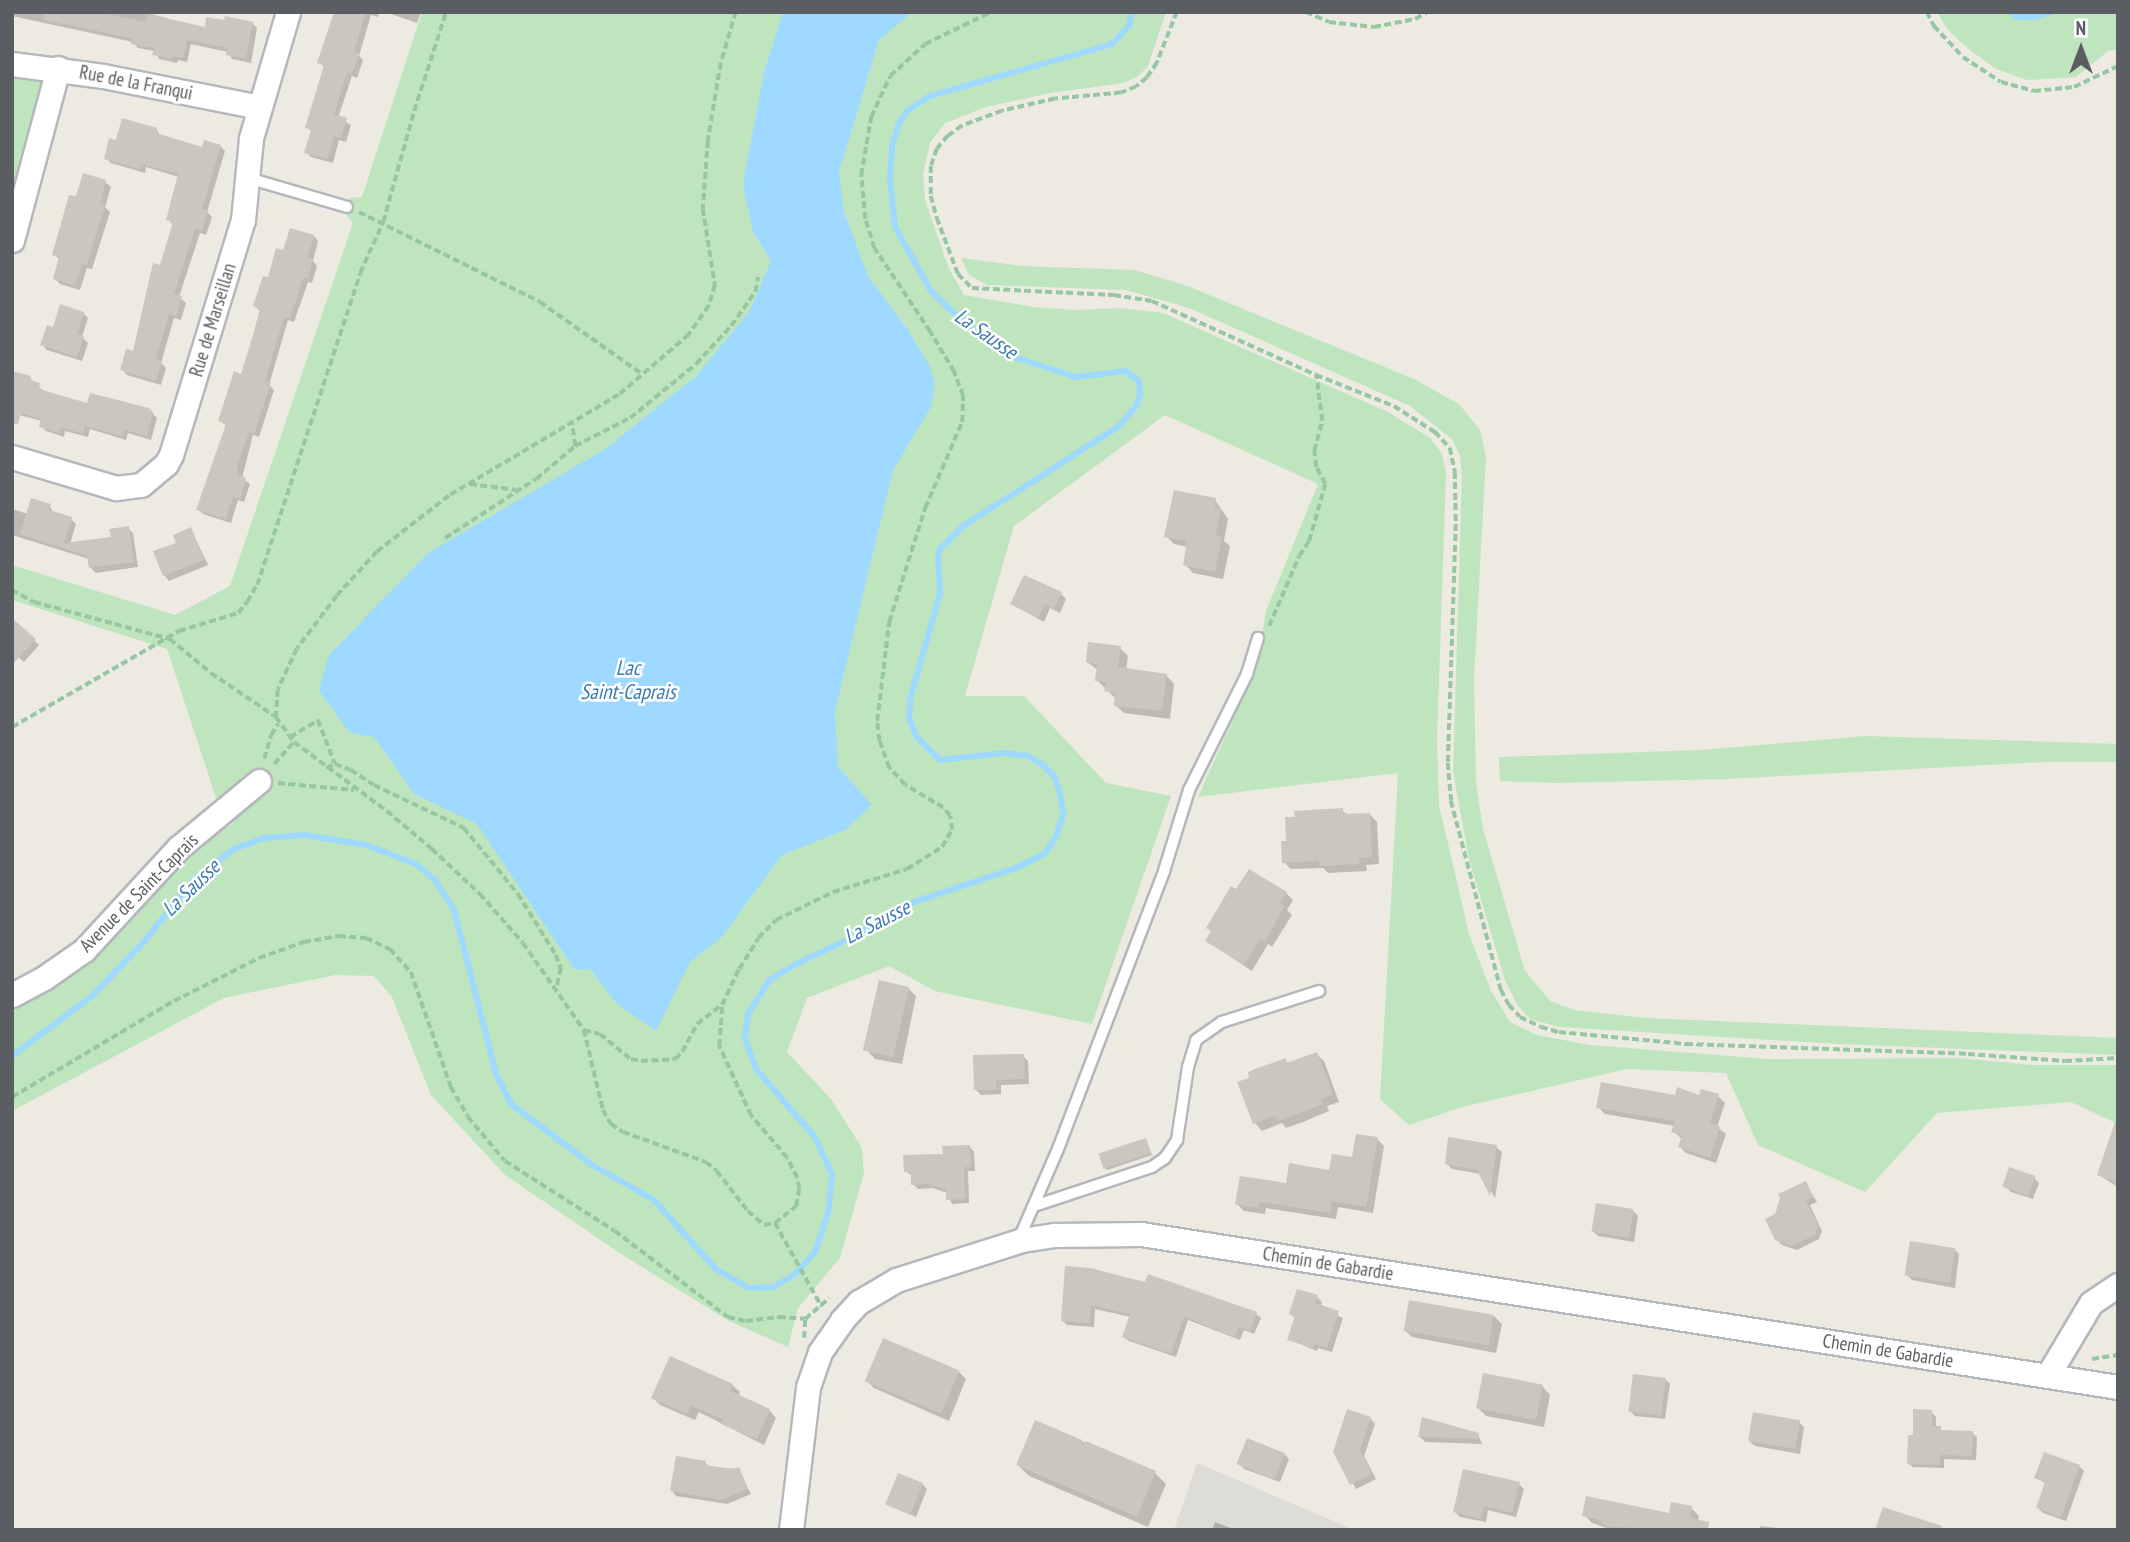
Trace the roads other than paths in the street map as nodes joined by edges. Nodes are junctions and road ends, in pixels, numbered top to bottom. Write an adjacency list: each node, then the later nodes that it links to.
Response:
1 (288, 12): 4 (street, Rue de Marseillan)
2 (12, 64): 3 (street, Rue de la Franqui)
3 (58, 68): 4 (street, Rue de la Franqui); 7 (street)
4 (258, 107): 5 (street, Rue de Marseillan)
5 (248, 177): 6 (lane); 8 (street, Rue de Marseillan)
6 (347, 207)
7 (12, 240)
8 (12, 457)
9 (1258, 638): 13 (lane)
10 (258, 782): 12 (street, Avenue de Saint-Caprais)
11 (1319, 990): 13 (lane)
12 (12, 995)
13 (1034, 1206): 14 (lane)
14 (1022, 1240): 16 (street, Chemin de Gabardie); 18 (street, Chemin de Gabardie)
15 (2118, 1285): 16 (street)
16 (2048, 1375): 17 (street, Chemin de Gabardie)
17 (2118, 1387)
18 (791, 1530)

